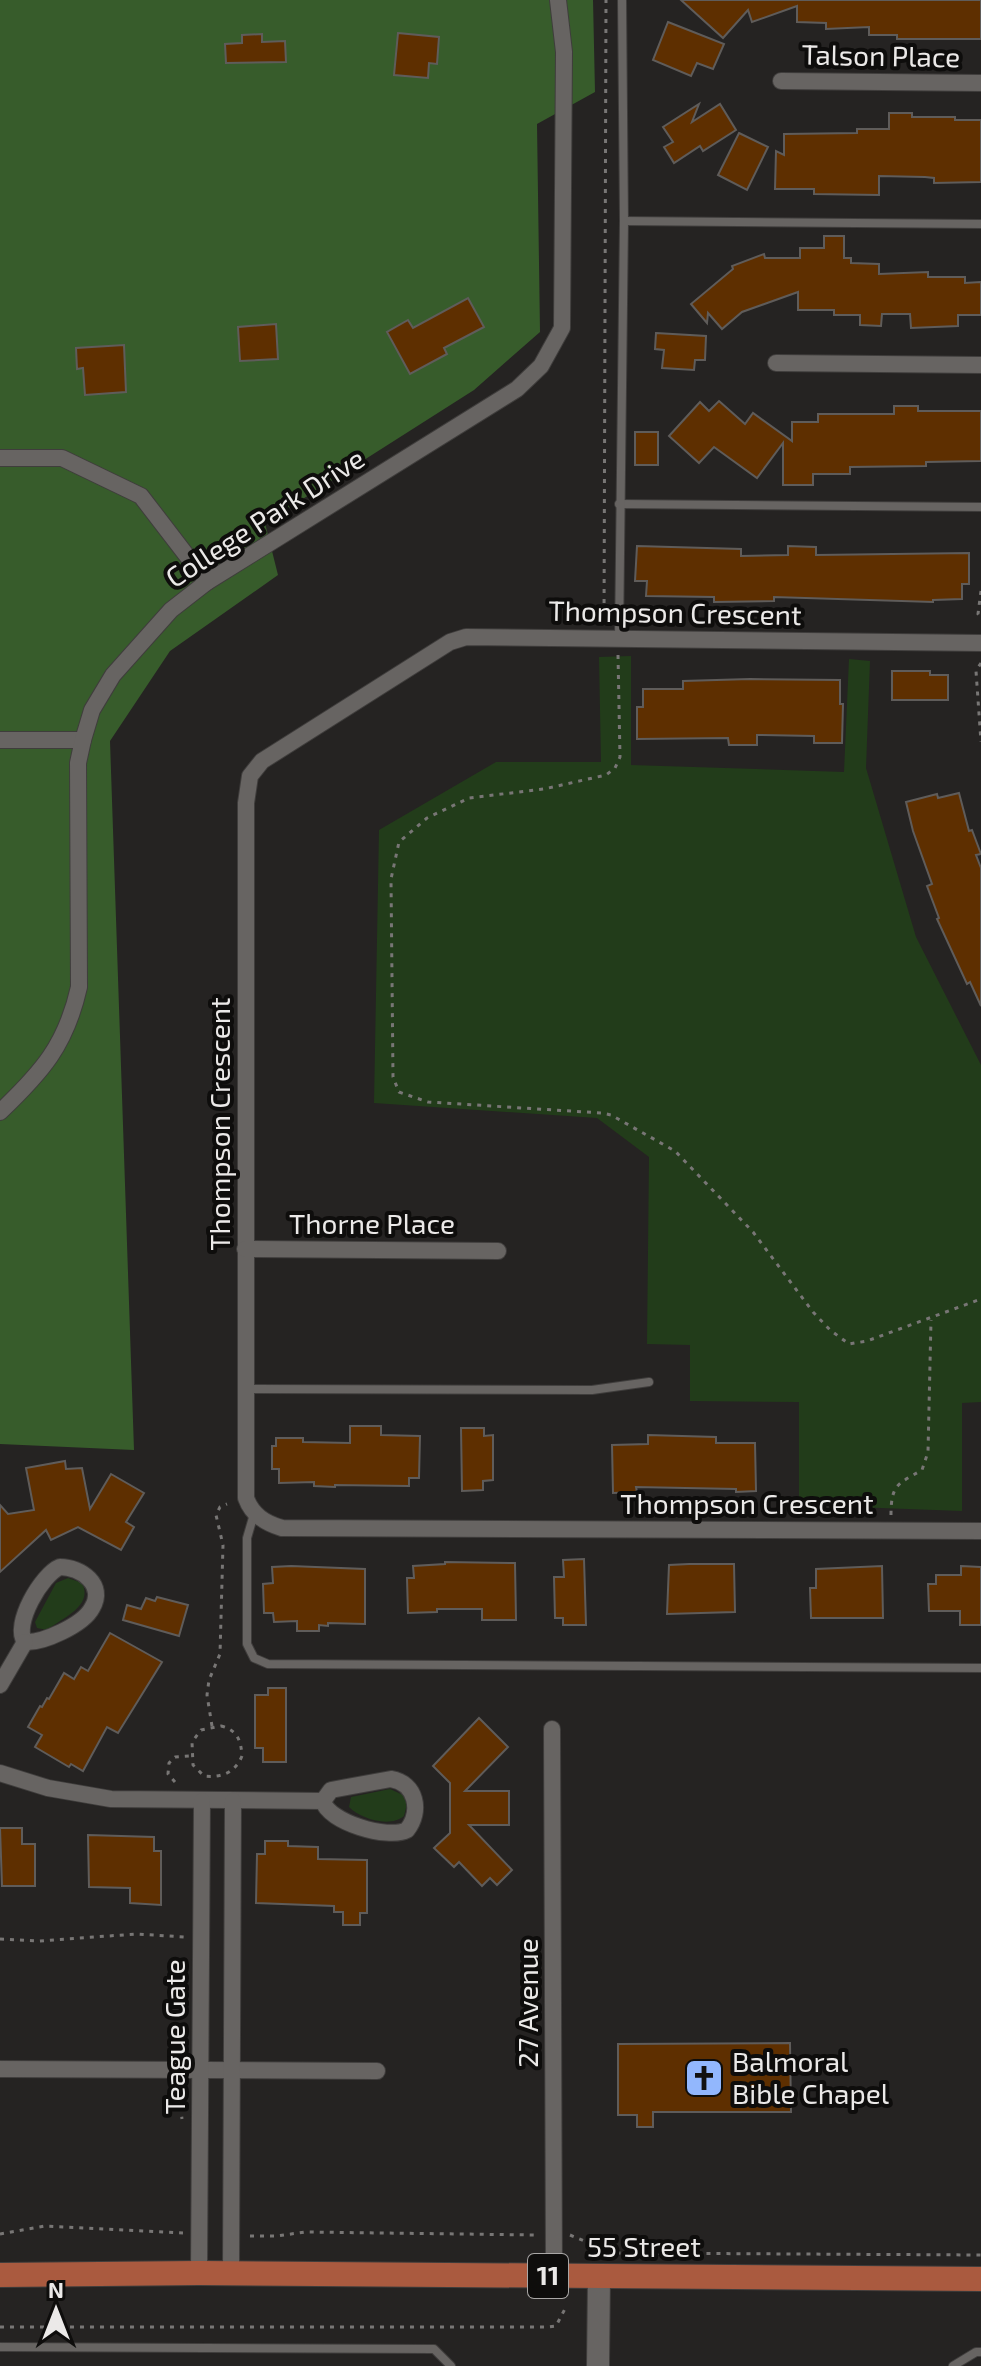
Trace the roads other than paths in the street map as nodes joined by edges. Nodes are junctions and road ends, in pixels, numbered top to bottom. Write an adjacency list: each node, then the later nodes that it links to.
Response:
1 (558, 0): 12 (street, College Park Drive)
2 (622, 0): 5 (lane)
3 (781, 81): 4 (street, Talson Place)
4 (981, 83)
5 (624, 221): 6 (lane); 10 (lane)
6 (981, 224)
7 (776, 363): 8 (street)
8 (981, 365)
9 (0, 458): 12 (street)
10 (619, 504): 11 (lane); 14 (lane)
11 (981, 507)
12 (207, 582): 16 (street, College Park Drive)
13 (981, 643): 14 (street, Thompson Crescent)
14 (618, 646): 18 (street, Thompson Crescent)
15 (0, 740): 16 (street)
16 (83, 740): 17 (street, College Park Drive)
17 (0, 1112)
18 (245, 1249): 19 (street, Thorne Place); 21 (street, Thompson Crescent)
19 (498, 1251)
20 (649, 1382): 21 (lane)
21 (245, 1389): 22 (street, Thompson Crescent)
22 (255, 1513): 23 (street, Thompson Crescent); 25 (lane)
23 (981, 1531)
24 (25, 1642): 24 (street); 26 (street)
25 (981, 1668)
26 (0, 1685)
27 (552, 1729): 41 (street, 27 Avenue)
28 (0, 1773): 29 (street)
29 (202, 1801): 30 (street); 33 (street, Teague Gate)
30 (233, 1801): 31 (street); 34 (street, Teague Gate)
31 (323, 1801): 31 (street)
32 (0, 2069): 33 (street)
33 (201, 2070): 34 (street); 38 (street, Teague Gate)
34 (233, 2071): 35 (street); 39 (street, Teague Gate)
35 (377, 2071)
36 (0, 2265): 37 (main road, 55 Street / 11)
37 (114, 2273): 38 (main road, 55 Street / 11); 40 (main road, 55 Street / 11)
38 (199, 2273): 39 (main road, 55 Street / 11)
39 (231, 2273): 41 (main road, 55 Street / 11)
40 (0, 2275)
41 (554, 2276): 42 (main road, 55 Street / 11)
42 (599, 2277): 43 (main road, 55 Street / 11); 47 (street)
43 (981, 2279)
44 (0, 2347): 46 (lane)
45 (981, 2352): 48 (lane)
46 (451, 2366)
47 (598, 2366)
48 (953, 2366)

